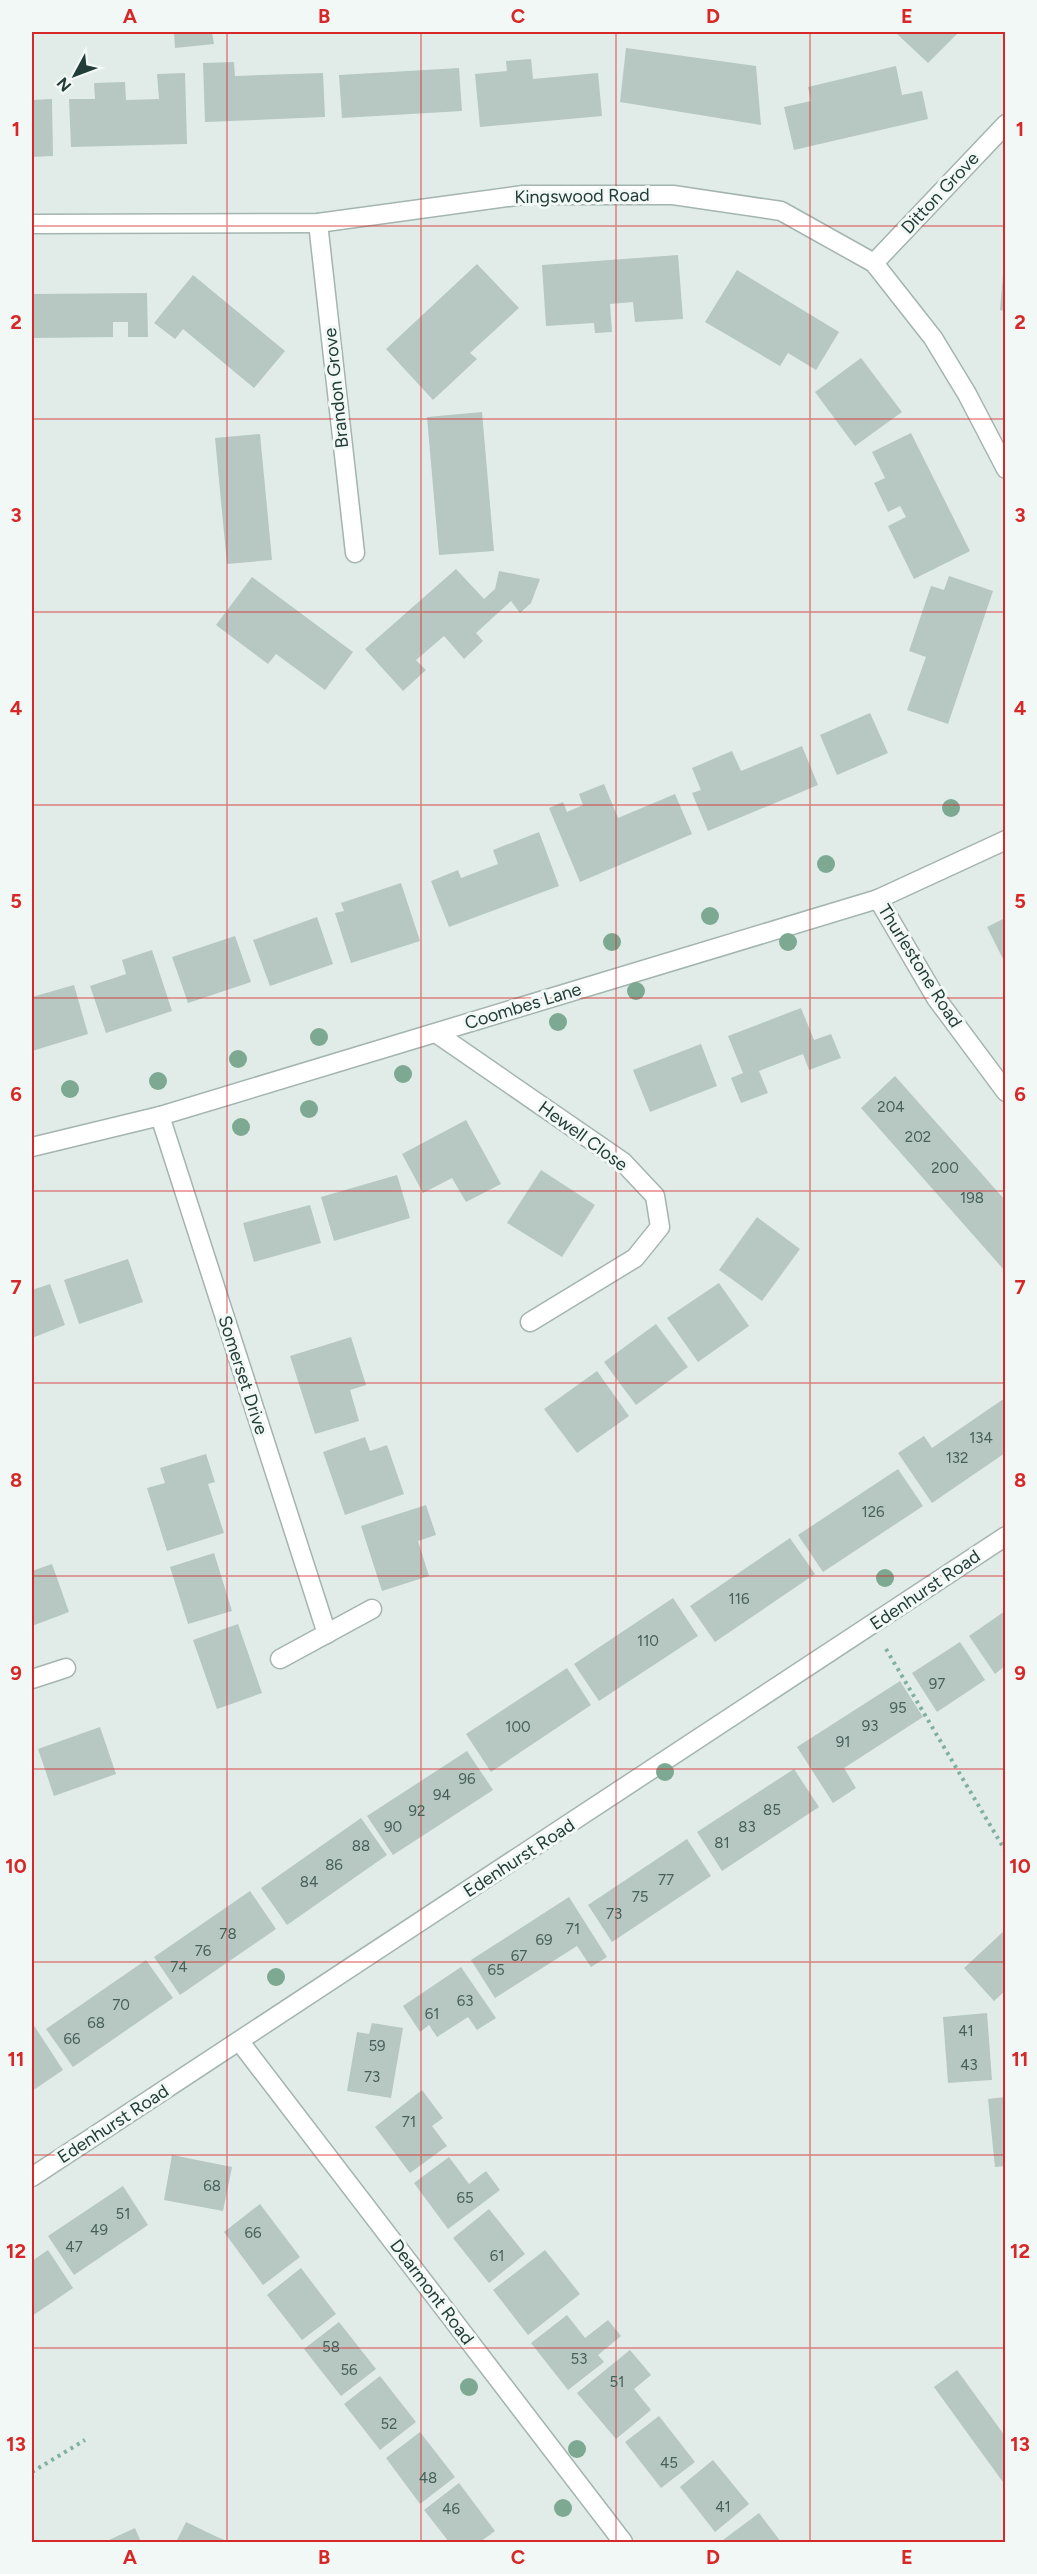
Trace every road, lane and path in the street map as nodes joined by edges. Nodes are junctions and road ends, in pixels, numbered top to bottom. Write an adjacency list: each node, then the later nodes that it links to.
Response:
1 (1005, 124): 4 (street, Ditton Grove)
2 (318, 223): 3 (street, Kingswood Road); 4 (street, Kingswood Road); 6 (street, Brandon Grove)
3 (32, 224)
4 (874, 263): 5 (street, Kingswood Road)
5 (1005, 469)
6 (355, 553)
7 (1005, 840): 8 (street, Coombes Lane)
8 (878, 899): 9 (street, Coombes Lane); 10 (street, Thurlestone Road)
9 (436, 1032): 11 (street, Coombes Lane); 13 (street, Hewell Close)
10 (1005, 1092)
11 (160, 1116): 12 (street, Coombes Lane); 17 (street, Somerset Drive)
12 (32, 1147)
13 (530, 1322)
14 (1005, 1536): 16 (street, Edenhurst Road)
15 (372, 1609): 17 (street)
16 (872, 1625): 21 (path); 22 (street, Edenhurst Road)
17 (327, 1634): 18 (street)
18 (280, 1659)
19 (66, 1668): 20 (street)
20 (32, 1679)
21 (1005, 1852)
22 (240, 2042): 23 (street, Edenhurst Road); 26 (street, Dearmont Road)
23 (32, 2177)
24 (85, 2440): 25 (path)
25 (32, 2472)
26 (623, 2542)

